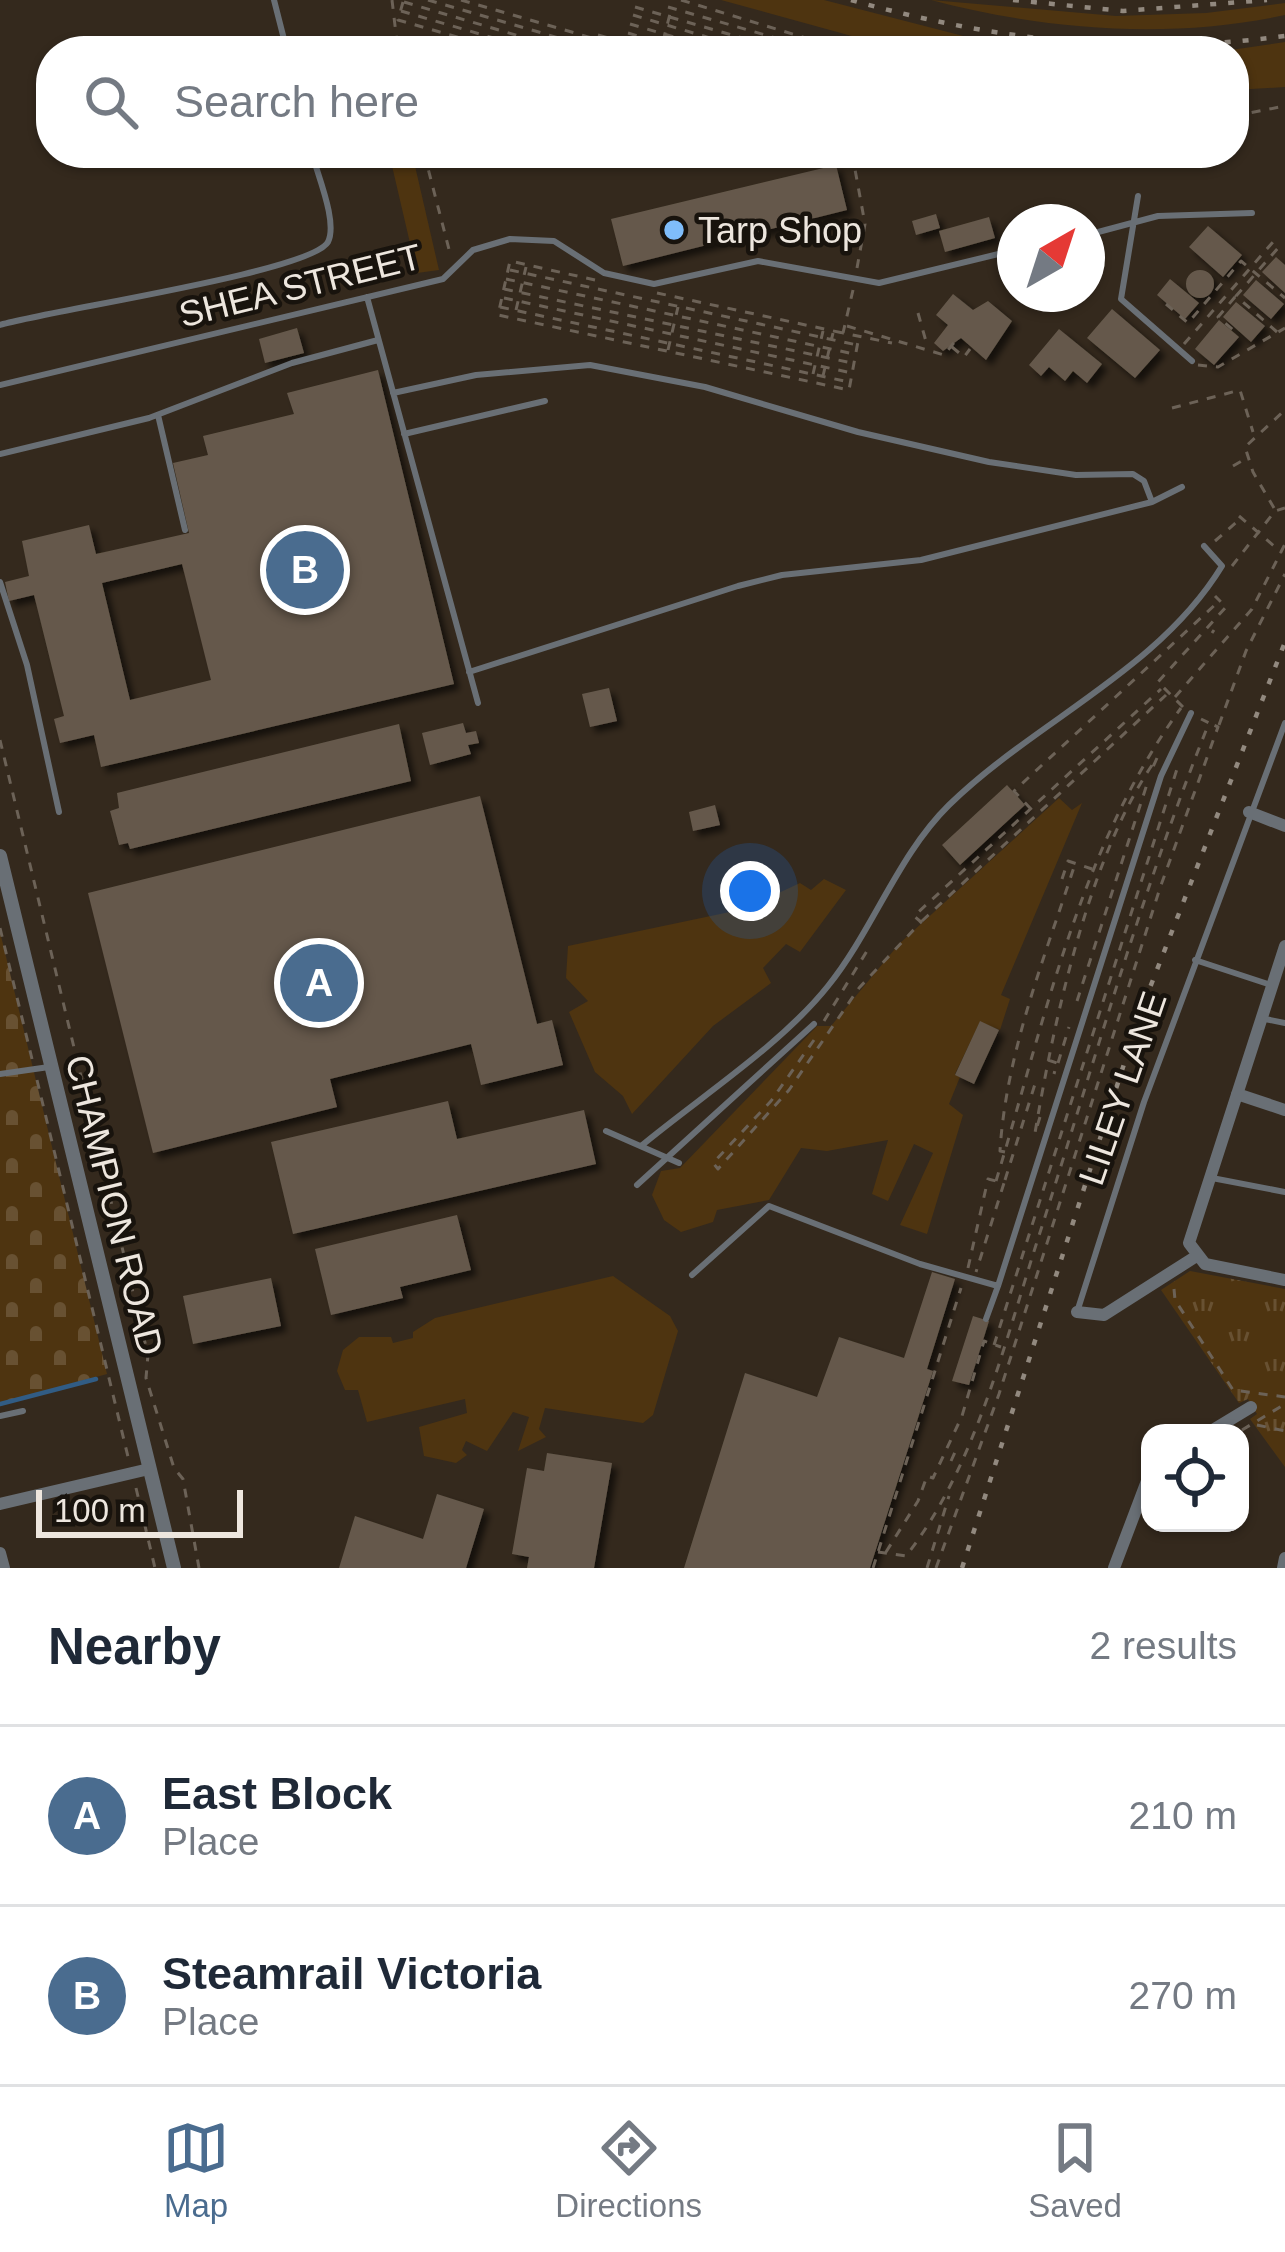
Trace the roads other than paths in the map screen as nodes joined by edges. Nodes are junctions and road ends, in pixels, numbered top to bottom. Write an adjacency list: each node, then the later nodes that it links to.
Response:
1 (274, 0): 2 (lane)
2 (283, 36)
3 (316, 168): 10 (lane)
4 (1138, 196): 6 (lane)
5 (1252, 213): 6 (lane)
6 (1136, 220): 7 (lane); 12 (lane)
7 (1105, 229)
8 (997, 254): 9 (lane, SHEA STREET)
9 (367, 297): 11 (lane); 13 (lane, SHEA STREET)
10 (0, 325)
11 (378, 340): 14 (lane); 16 (lane)
12 (1192, 361)
13 (0, 385)
14 (393, 393): 17 (lane); 20 (lane)
15 (544, 401): 17 (lane)
16 (158, 415): 18 (lane); 21 (lane)
17 (404, 434): 24 (lane)
18 (0, 454)
19 (1182, 488): 20 (lane)
20 (1151, 502): 24 (lane)
21 (185, 530)
22 (1204, 546): 43 (lane)
23 (0, 582): 28 (lane)
24 (469, 672): 25 (lane)
25 (478, 704)
26 (1191, 713): 52 (lane)
27 (1285, 723): 29 (lane)
28 (59, 812)
29 (1249, 812): 30 (street); 33 (lane)
30 (1285, 826)
31 (0, 856): 38 (street, CHAMPION ROAD)
32 (1285, 946): 34 (street)
33 (1195, 960): 34 (lane, LILEY LANE); 53 (lane, LILEY LANE)
34 (1272, 986): 35 (street)
35 (1262, 1018): 36 (lane); 40 (street)
36 (1285, 1022)
37 (814, 1024): 44 (lane)
38 (42, 1069): 39 (lane); 59 (street, CHAMPION ROAD)
39 (0, 1074)
40 (1237, 1094): 41 (street); 46 (street)
41 (1285, 1110)
42 (606, 1131): 43 (lane)
43 (641, 1146): 44 (lane)
44 (669, 1158): 45 (lane); 47 (lane)
45 (680, 1163)
46 (1209, 1178): 48 (lane); 49 (street)
47 (637, 1185)
48 (1285, 1192)
49 (1195, 1257): 51 (street); 53 (street)
50 (692, 1275): 52 (lane)
51 (1285, 1280)
52 (998, 1286): 54 (lane)
53 (1077, 1312)
54 (986, 1319)
55 (1251, 1407): 58 (street)
56 (23, 1411): 57 (lane)
57 (0, 1416)
58 (1223, 1424)
59 (149, 1469): 61 (street); 65 (street, CHAMPION ROAD)
60 (1141, 1497): 66 (street)
61 (0, 1504)
62 (0, 1553): 64 (street)
63 (1285, 1558): 67 (street)
64 (4, 1568)
65 (174, 1568)
66 (1114, 1568)
67 (1283, 1568)

